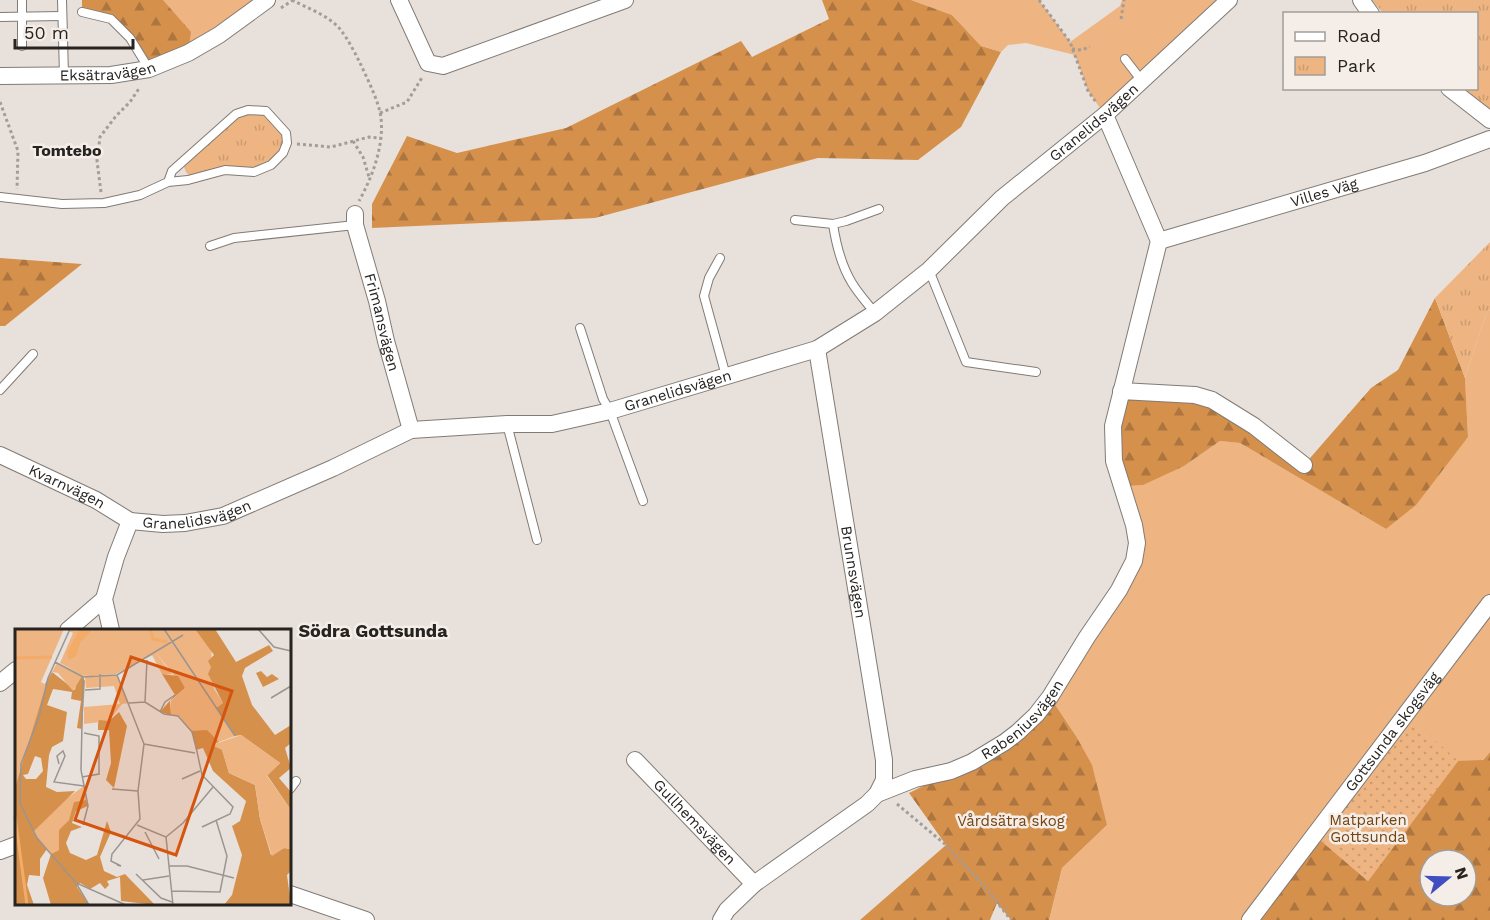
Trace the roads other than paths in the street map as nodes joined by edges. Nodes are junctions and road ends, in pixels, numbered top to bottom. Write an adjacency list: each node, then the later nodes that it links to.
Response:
1 (22, 0): 10 (lane)
2 (62, 0): 8 (lane)
3 (267, 0): 13 (street, Eksätravägen)
4 (399, 0): 5 (street)
5 (626, 0)
6 (1229, 0): 16 (street, Granelidsvägen)
7 (82, 12): 13 (lane)
8 (62, 16): 10 (lane); 14 (lane)
9 (0, 17): 10 (lane)
10 (22, 17): 11 (lane)
11 (22, 46)
12 (1125, 59): 16 (lane)
13 (149, 69): 14 (street, Eksätravägen)
14 (64, 75): 15 (street, Eksätravägen)
15 (0, 76)
16 (1142, 81): 18 (street, Granelidsvägen)
17 (1452, 90): 19 (street)
18 (1105, 115): 27 (street); 30 (street, Granelidsvägen)
19 (1490, 120)
20 (1490, 139): 27 (street, Villes Väg)
21 (168, 182): 21 (lane); 22 (lane)
22 (0, 197)
23 (879, 209): 26 (lane)
24 (355, 220): 28 (lane); 41 (street, Frimansvägen)
25 (795, 220): 26 (lane)
26 (833, 224): 31 (lane)
27 (1159, 241): 38 (street, Rabeniusvägen)
28 (210, 246)
29 (720, 258): 36 (lane)
30 (928, 270): 31 (street, Granelidsvägen); 35 (lane)
31 (875, 313): 33 (street, Granelidsvägen)
32 (580, 328): 39 (lane)
33 (817, 349): 36 (street, Granelidsvägen); 54 (street, Brunnsvägen)
34 (33, 354): 37 (lane)
35 (1036, 372)
36 (726, 376): 39 (street, Granelidsvägen)
37 (0, 390)
38 (1121, 391): 43 (street); 54 (street, Rabeniusvägen)
39 (610, 411): 40 (street, Granelidsvägen); 44 (lane)
40 (507, 424): 41 (street, Granelidsvägen); 46 (lane)
41 (411, 430): 45 (street, Granelidsvägen)
42 (0, 455): 45 (street, Kvarnvägen)
43 (1304, 465)
44 (644, 501)
45 (130, 520): 47 (street, Granelidsvägen)
46 (537, 540)
47 (104, 600): 49 (street); 50 (street, Granelidsvägen)
48 (1490, 603): 61 (street, Gottsunda skogsväg)
49 (69, 629)
50 (111, 629)
51 (15, 671): 52 (street)
52 (0, 683)
53 (635, 760): 57 (street, Gullhemsvägen)
54 (877, 794): 57 (street, Rabeniusvägen)
55 (15, 845): 56 (street)
56 (0, 851)
57 (754, 884): 60 (street, Rabeniusvägen)
58 (291, 894): 59 (street)
59 (366, 920)
60 (721, 920)
61 (1250, 920)

